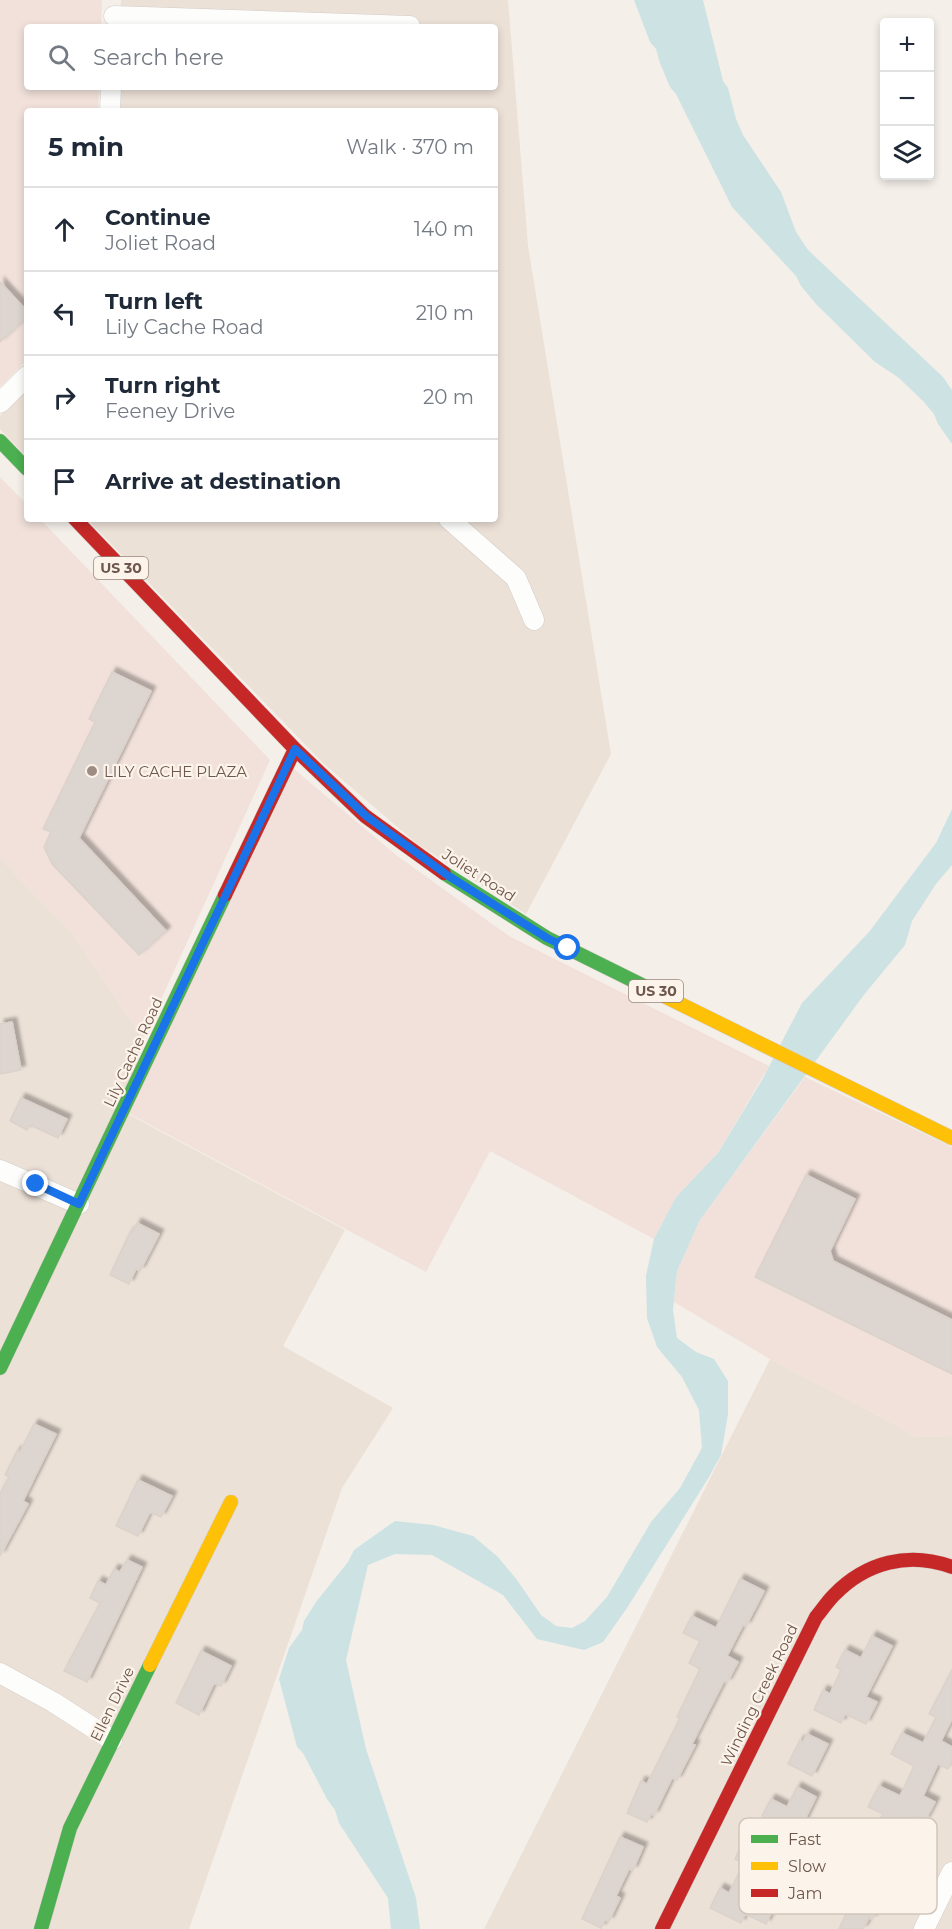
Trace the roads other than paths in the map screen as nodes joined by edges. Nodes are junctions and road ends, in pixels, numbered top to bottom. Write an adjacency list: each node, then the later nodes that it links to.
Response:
1 (114, 14): 2 (street)
2 (361, 24)
3 (111, 90): 4 (street)
4 (110, 108)
5 (24, 379): 6 (street)
6 (0, 403)
7 (0, 441): 8 (street)
8 (24, 466)
9 (78, 522): 12 (street, Joliet Road / US 30)
10 (453, 522): 11 (street)
11 (534, 620)
12 (295, 749): 13 (street, Joliet Road / US 30); 15 (street, Lily Cache Road)
13 (952, 1138)
14 (0, 1170): 15 (street)
15 (79, 1204): 16 (street, Lily Cache Road)
16 (0, 1368)
17 (231, 1502): 20 (street, Ellen Drive)
18 (952, 1567): 25 (street, Winding Creek Road)
19 (0, 1673): 20 (street)
20 (112, 1740): 24 (street, Ellen Drive)
21 (952, 1872): 22 (street)
22 (937, 1903)
23 (931, 1914): 26 (street)
24 (41, 1929)
25 (662, 1929)
26 (924, 1929)

